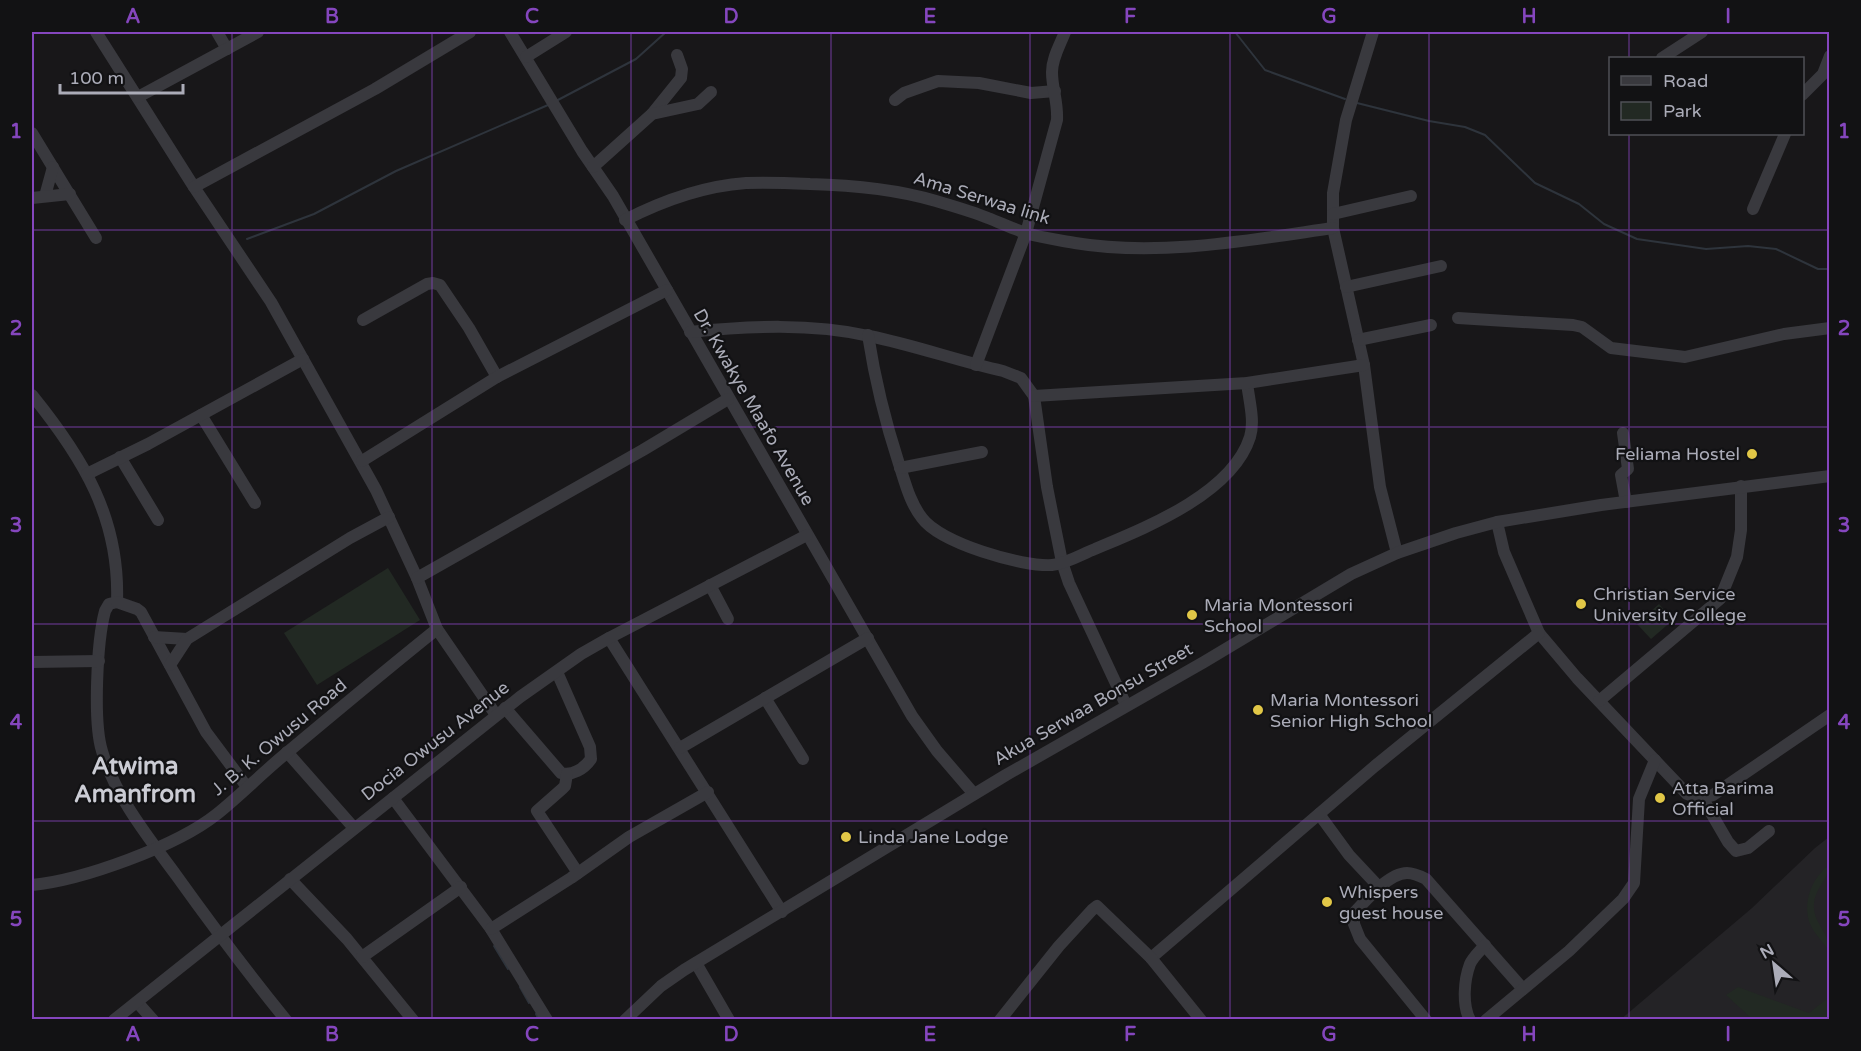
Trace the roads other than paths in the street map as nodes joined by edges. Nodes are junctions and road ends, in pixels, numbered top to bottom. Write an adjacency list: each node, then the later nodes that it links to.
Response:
1 (96, 32): 19 (street)
2 (217, 32): 10 (street)
3 (258, 32): 10 (street)
4 (470, 32): 26 (street)
5 (510, 32): 13 (street, Dr. Kwakye Maafo Avenue)
6 (566, 32): 13 (street)
7 (1065, 32): 16 (street)
8 (1373, 32): 32 (street)
9 (1702, 32): 14 (street)
10 (227, 50): 19 (street)
11 (677, 55): 21 (street)
12 (1830, 56): 15 (street)
13 (526, 57): 25 (street, Dr. Kwakye Maafo Avenue)
14 (1664, 57)
15 (1826, 75): 18 (street)
16 (1055, 91): 20 (street); 35 (street)
17 (711, 92): 21 (street)
18 (1804, 94)
19 (138, 97): 26 (street)
20 (895, 100)
21 (652, 114): 25 (street)
22 (32, 133): 24 (street)
23 (1785, 135): 31 (street)
24 (53, 167): 27 (street); 28 (street)
25 (593, 167): 33 (street, Dr. Kwakye Maafo Avenue)
26 (194, 187): 47 (street)
27 (70, 194): 28 (street); 36 (street)
28 (45, 196): 30 (street)
29 (1411, 196): 32 (street)
30 (32, 198)
31 (1753, 209)
32 (1333, 214): 34 (street)
33 (625, 220): 35 (street, Ama Serwaa link); 39 (street, Dr. Kwakye Maafo Avenue)
34 (1333, 228): 35 (street, Ama Serwaa link); 38 (street)
35 (1026, 233): 48 (street)
36 (96, 238)
37 (1441, 266): 38 (street)
38 (1346, 286): 46 (street)
39 (667, 290): 44 (street, Dr. Kwakye Maafo Avenue); 50 (street)
40 (1458, 318): 43 (street)
41 (363, 320): 50 (street)
42 (1431, 325): 46 (street)
43 (1830, 328)
44 (690, 332): 45 (street); 54 (street, Dr. Kwakye Maafo Avenue)
45 (868, 335): 48 (street); 60 (street)
46 (1358, 340): 49 (street)
47 (303, 359): 55 (street); 59 (street)
48 (976, 365): 53 (street)
49 (1364, 365): 51 (street); 70 (street)
50 (497, 377): 59 (street)
51 (1247, 383): 53 (street); 71 (street)
52 (32, 395): 61 (street)
53 (1034, 396): 71 (street)
54 (728, 399): 69 (street, Dr. Kwakye Maafo Avenue); 72 (street)
55 (201, 415): 58 (street); 64 (street)
56 (1623, 433): 65 (street)
57 (982, 452): 60 (street)
58 (120, 458): 61 (street); 67 (street)
59 (362, 461): 66 (street)
60 (900, 468): 71 (street)
61 (87, 474): 74 (street)
62 (1830, 476): 63 (street, Akua Serwaa Bonsu Street)
63 (1741, 486): 65 (street, Akua Serwaa Bonsu Street); 87 (street)
64 (255, 502)
65 (1626, 502): 68 (street, Akua Serwaa Bonsu Street)
66 (389, 517): 72 (street); 81 (street)
67 (158, 520)
68 (1497, 522): 70 (street, Akua Serwaa Bonsu Street); 77 (street)
69 (807, 535): 73 (street, Docia Owusu Avenue); 80 (street, Dr. Kwakye Maafo Avenue)
70 (1396, 554): 88 (street, Akua Serwaa Bonsu Street)
71 (1062, 562): 88 (street)
72 (417, 578): 76 (street)
73 (710, 585): 75 (street); 79 (street, Docia Owusu Avenue)
74 (117, 602): 78 (street); 82 (street)
75 (728, 619)
76 (436, 630): 89 (street); 92 (street, J. B. K. Owusu Road)
77 (1539, 633): 87 (street); 101 (street)
78 (154, 637): 81 (street); 84 (street)
79 (609, 638): 85 (street, Docia Owusu Avenue); 91 (street)
80 (868, 638): 86 (street); 98 (street, Dr. Kwakye Maafo Avenue)
81 (187, 639): 84 (street)
82 (99, 661): 83 (street); 104 (street)
83 (32, 662)
84 (170, 665): 96 (street)
85 (557, 672): 89 (street, Docia Owusu Avenue); 95 (street)
86 (765, 698): 91 (street); 93 (street)
87 (1599, 701): 94 (street)
88 (1126, 705): 98 (street, Akua Serwaa Bonsu Street)
89 (500, 712): 95 (street); 99 (street, Docia Owusu Avenue)
90 (1830, 715): 100 (street)
91 (680, 748): 97 (street)
92 (287, 752): 96 (street, J. B. K. Owusu Road); 102 (street)
93 (803, 759)
94 (1654, 760): 100 (street); 117 (street)
95 (567, 774): 105 (street)
96 (247, 787): 104 (street, J. B. K. Owusu Road)
97 (708, 792): 105 (street); 110 (street)
98 (974, 794): 110 (street, Akua Serwaa Bonsu Street)
99 (393, 798): 102 (street, Docia Owusu Avenue); 108 (street)
100 (1703, 799): 103 (street)
101 (1319, 814): 109 (street); 115 (street)
102 (354, 828): 106 (street, Docia Owusu Avenue)
103 (1769, 831)
104 (156, 848): 107 (street, J. B. K. Owusu Road); 112 (street)
105 (578, 873): 111 (street)
106 (290, 879): 112 (street, Docia Owusu Avenue); 114 (street)
107 (32, 885)
108 (460, 887): 111 (street); 114 (street)
109 (1379, 887): 113 (street); 128 (street)
110 (782, 912): 116 (street, Akua Serwaa Bonsu Street)
111 (491, 929): 123 (street)
112 (220, 935): 118 (street, Docia Owusu Avenue); 121 (street)
113 (1485, 945): 117 (street); 129 (street)
114 (362, 957): 122 (street)
115 (1151, 958): 126 (street); 127 (street)
116 (696, 963): 124 (street, Akua Serwaa Bonsu Street); 125 (street)
117 (1523, 989): 130 (street)
118 (136, 1002): 119 (street, Docia Owusu Avenue); 120 (street)
119 (114, 1020)
120 (153, 1020)
121 (286, 1020)
122 (413, 1020)
123 (547, 1020)
124 (625, 1020)
125 (729, 1020)
126 (1000, 1020)
127 (1201, 1020)
128 (1426, 1020)
129 (1470, 1020)
130 (1486, 1020)

